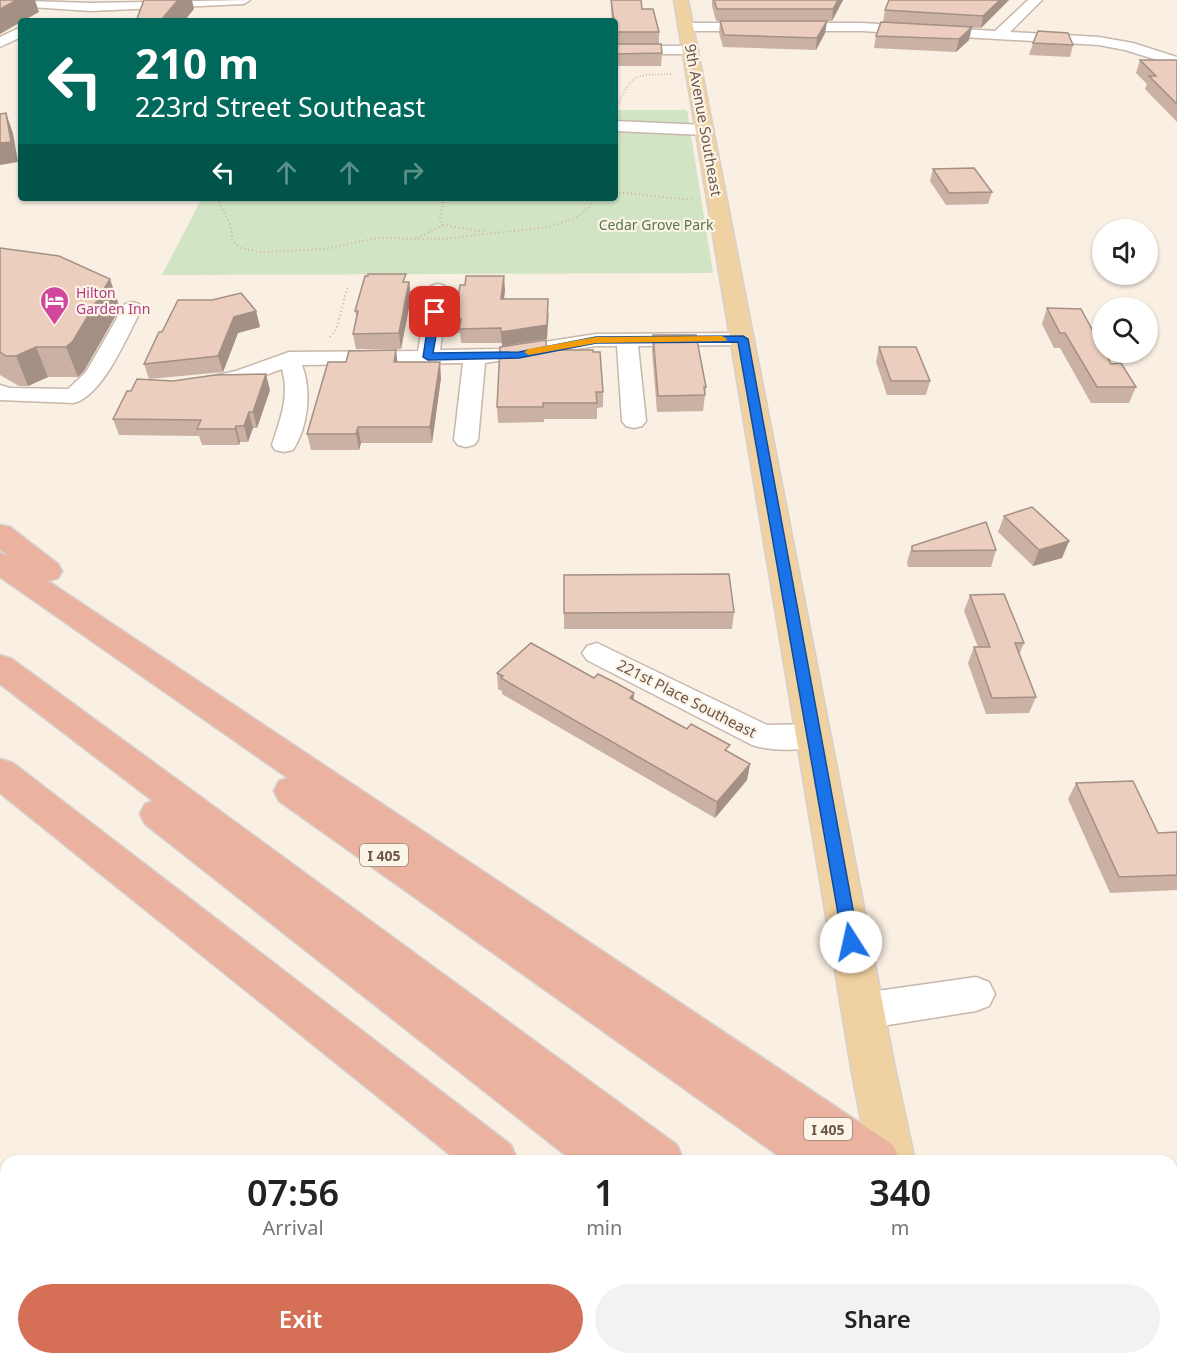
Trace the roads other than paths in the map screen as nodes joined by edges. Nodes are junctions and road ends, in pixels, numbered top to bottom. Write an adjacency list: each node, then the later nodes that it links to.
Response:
1 (78, 0): 7 (street)
2 (244, 0): 6 (street)
3 (681, 0): 15 (main road, 9th Avenue Southeast)
4 (1036, 0): 12 (street)
5 (0, 1): 7 (street)
6 (126, 3): 7 (street)
7 (62, 8): 9 (street)
8 (861, 12): 10 (street)
9 (45, 18)
10 (862, 27): 12 (street); 15 (street)
11 (18, 34): 13 (street)
12 (999, 34): 16 (street)
13 (0, 43)
14 (618, 50): 15 (street)
15 (691, 50): 20 (main road, 9th Avenue Southeast)
16 (1154, 53): 17 (street); 18 (street)
17 (1177, 53)
18 (1177, 62)
19 (618, 126): 20 (street)
20 (705, 130): 24 (main road, 9th Avenue Southeast)
21 (438, 290): 25 (street)
22 (132, 308): 29 (street)
23 (627, 339): 24 (street); 26 (street); 30 (street)
24 (743, 339): 39 (main road, 9th Avenue Southeast)
25 (428, 357): 26 (street); 27 (street)
26 (475, 357): 31 (street)
27 (289, 359): 28 (street); 32 (street)
28 (192, 386)
29 (0, 392)
30 (634, 421)
31 (466, 440)
32 (284, 445)
33 (0, 534): 41 (highway)
34 (0, 563): 41 (highway, I 405)
35 (0, 589): 44 (highway, I 405)
36 (597, 653): 39 (street, 221st Place Southeast)
37 (0, 667): 47 (highway)
38 (0, 692): 46 (highway)
39 (814, 736): 43 (main road, 9th Avenue Southeast)
40 (0, 773): 45 (highway)
41 (311, 777): 44 (highway, I 405)
42 (976, 994): 43 (street)
43 (863, 1011): 50 (main road, 9th Avenue Southeast)
44 (774, 1109): 48 (highway, I 405); 49 (highway, I 405)
45 (487, 1155)
46 (602, 1155)
47 (653, 1155)
48 (819, 1155)
49 (865, 1155)
50 (891, 1155)

